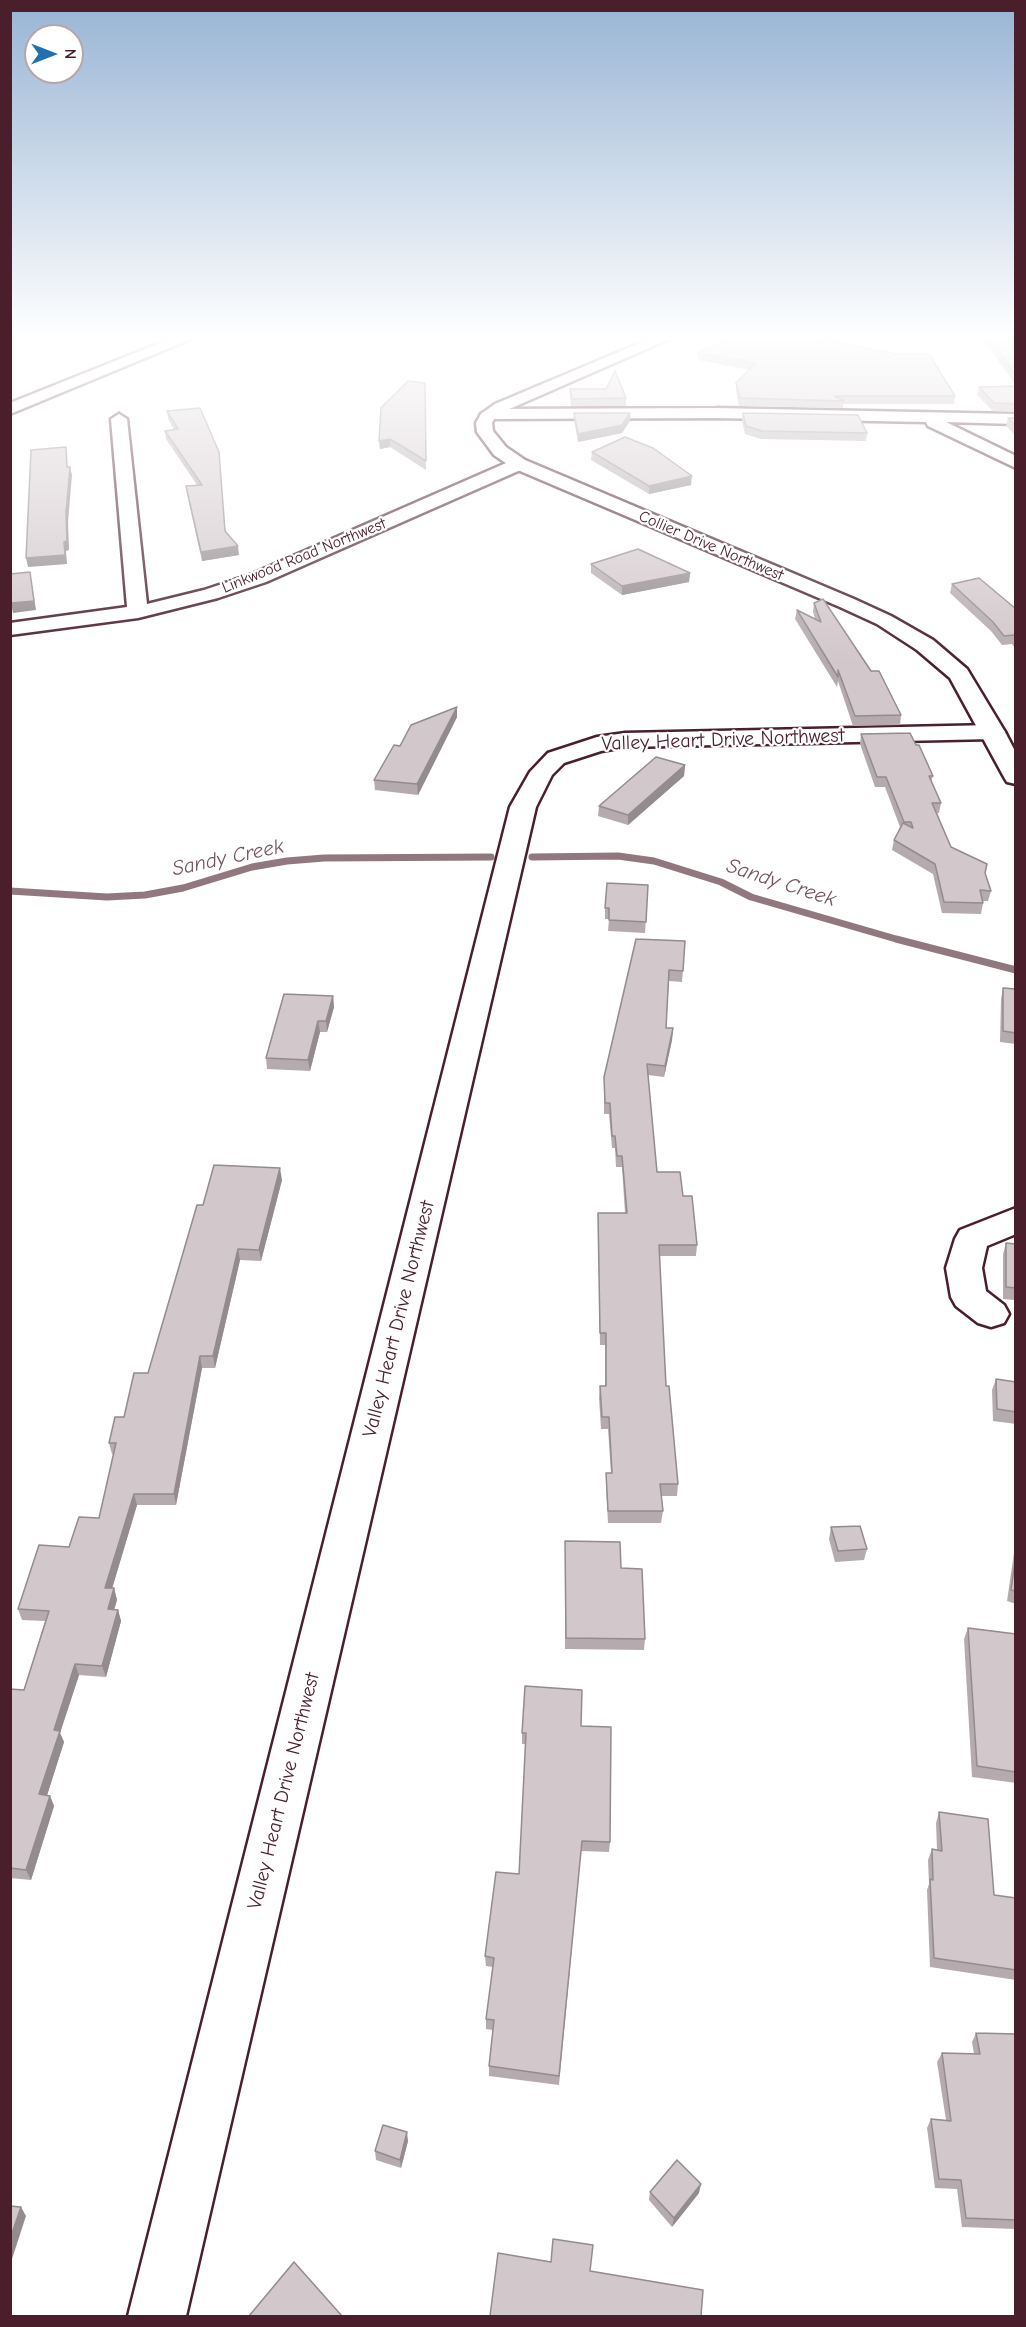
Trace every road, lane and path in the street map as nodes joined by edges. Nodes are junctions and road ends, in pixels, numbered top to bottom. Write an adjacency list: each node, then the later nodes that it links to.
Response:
1 (122, 446): 6 (main road)
2 (496, 446): 5 (main road, Collier Drive Northwest)
3 (981, 446): 4 (main road)
4 (1016, 463)
5 (519, 464): 6 (main road, Linkwood Road Northwest); 8 (main road, Collier Drive Northwest)
6 (138, 612): 7 (main road, Linkwood Road Northwest)
7 (10, 629)
8 (993, 732): 9 (main road, Collier Drive Northwest); 12 (main road, Valley Heart Drive Northwest)
9 (1016, 777)
10 (1016, 1220): 11 (main road)
11 (991, 1314)
12 (157, 2316)

